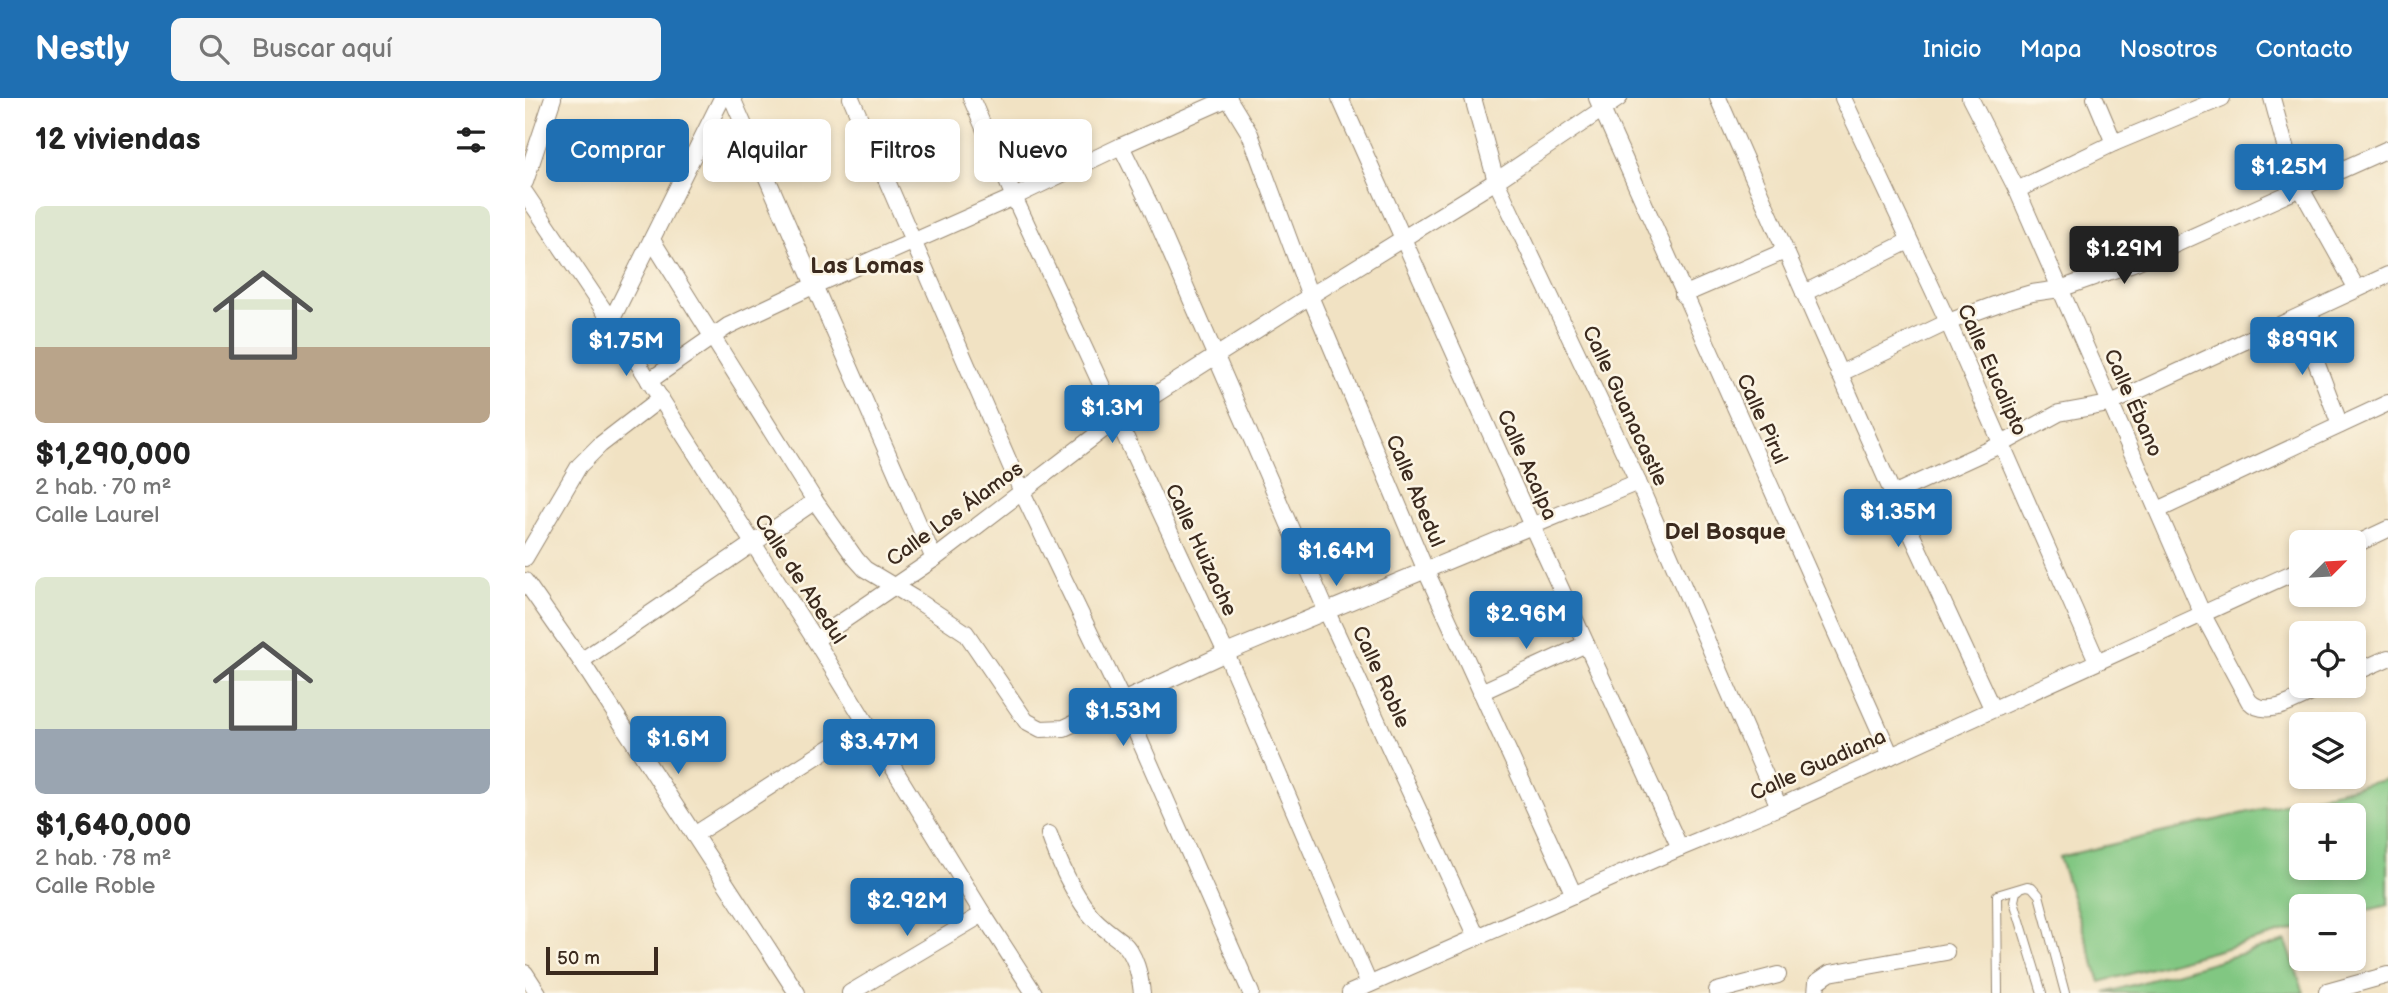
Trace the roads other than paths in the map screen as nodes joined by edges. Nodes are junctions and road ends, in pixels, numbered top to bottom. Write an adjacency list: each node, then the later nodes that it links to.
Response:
1 (553, 98): 21 (street)
2 (722, 98): 26 (street)
3 (732, 98): 32 (street)
4 (851, 98): 27 (street)
5 (971, 98): 25 (street, Calle Huizache)
6 (1228, 98): 18 (street); 37 (street, Calle Abedul)
7 (1340, 98): 28 (street, Calle Acalpa)
8 (1473, 98): 20 (street, Calle Guanacastle)
9 (1619, 98): 16 (street, Calle Los Álamos)
10 (1718, 98): 30 (street)
11 (1843, 98): 29 (street, Calle Eucalipto)
12 (1970, 98): 23 (street, Calle Ébano)
13 (2095, 98): 17 (street)
14 (2222, 98): 17 (street)
15 (2272, 98): 22 (street)
16 (1599, 103): 20 (street, Calle Los Álamos); 36 (street, Calle Pirul)
17 (2114, 143): 23 (street)
18 (1121, 146): 25 (street); 42 (street, Calle Roble)
19 (2388, 149): 22 (street)
20 (1496, 181): 28 (street, Calle Los Álamos); 51 (street, Calle Guanacastle)
21 (525, 182)
22 (2300, 187): 33 (street); 34 (street)
23 (2017, 191): 33 (street, Calle Ébano)
24 (525, 193): 39 (street, Calle de Abedul)
25 (1014, 197): 27 (street); 48 (street, Calle Huizache)
26 (652, 240): 39 (street); 41 (street)
27 (913, 240): 32 (street); 52 (street)
28 (1403, 240): 37 (street, Calle Los Álamos); 56 (street, Calle Acalpa)
29 (1909, 241): 35 (street); 40 (street, Calle Eucalipto)
30 (1785, 251): 35 (street); 36 (street)
31 (2388, 275): 34 (street)
32 (815, 285): 41 (street); 61 (street)
33 (2060, 289): 40 (street); 47 (street, Calle Ébano)
34 (2357, 289): 38 (street)
35 (1804, 293): 43 (street)
36 (1683, 295): 80 (street, Calle Pirul)
37 (1310, 296): 42 (street, Calle Los Álamos); 62 (street, Calle Abedul)
38 (2299, 317): 47 (street); 49 (street)
39 (611, 321): 44 (street, Calle de Abedul)
40 (1948, 322): 43 (street); 50 (street, Calle Eucalipto)
41 (711, 337): 44 (street); 54 (street)
42 (1215, 357): 48 (street, Calle Los Álamos); 66 (street, Calle Roble)
43 (1839, 374): 53 (street)
44 (649, 381): 45 (street, Calle de Abedul)
45 (660, 398): 59 (street, Calle de Abedul); 60 (street)
46 (2388, 402): 49 (street)
47 (2109, 404): 50 (street); 55 (street, Calle Ébano)
48 (1117, 419): 52 (street, Calle Los Álamos); 70 (street, Calle Huizache)
49 (2340, 425): 55 (street)
50 (2003, 444): 53 (street); 73 (street, Calle Eucalipto)
51 (1637, 482): 56 (street); 81 (street, Calle Guanacastle)
52 (1022, 492): 61 (street, Calle Los Álamos); 77 (street)
53 (1893, 494): 78 (street)
54 (815, 501): 59 (street); 65 (street)
55 (2158, 510): 67 (street, Calle Ébano)
56 (1532, 526): 62 (street); 69 (street, Calle Acalpa)
57 (2388, 529): 58 (street)
58 (2366, 539)
59 (753, 545): 68 (street, Calle de Abedul); 72 (street)
60 (525, 558)
61 (934, 559): 65 (street, Calle Los Álamos)
62 (1426, 571): 66 (street); 75 (street, Calle Abedul)
63 (2289, 575): 67 (street, Calle Guadiana)
64 (525, 581): 72 (street)
65 (893, 586): 68 (street, Calle Los Álamos); 77 (street)
66 (1327, 612): 70 (street); 88 (street, Calle Roble)
67 (2203, 615): 73 (street, Calle Guadiana); 76 (street, Calle Ébano)
68 (815, 640): 79 (street, Calle de Abedul)
69 (1586, 644): 75 (street); 84 (street, Calle Acalpa)
70 (1226, 653): 77 (street); 93 (street, Calle Huizache)
71 (2388, 658): 74 (street)
72 (582, 661): 83 (street)
73 (2097, 661): 78 (street, Calle Guadiana)
74 (2366, 668)
75 (1481, 692): 86 (street, Calle Abedul)
76 (2298, 698)
77 (1122, 700): 100 (street)
78 (1992, 708): 80 (street, Calle Guadiana)
79 (867, 724): 83 (street); 87 (street, Calle de Abedul)
80 (1891, 755): 81 (street, Calle Guadiana)
81 (1779, 807): 84 (street, Calle Guadiana)
82 (1049, 834): 99 (street)
83 (694, 835): 96 (street)
84 (1680, 848): 86 (street, Calle Guadiana)
85 (2022, 888): 104 (lane); 105 (lane); 106 (lane)
86 (1574, 895): 88 (street, Calle Guadiana)
87 (982, 914): 97 (street); 98 (street, Calle de Abedul)
88 (1477, 937): 93 (street, Calle Guadiana)
89 (1946, 952): 103 (street)
90 (525, 972): 95 (street)
91 (1778, 975): 102 (street)
92 (2388, 975): 94 (street)
93 (1369, 984): 101 (street, Calle Guadiana)
94 (2327, 992)
95 (538, 993)
96 (797, 993)
97 (851, 993)
98 (1034, 993)
99 (1142, 993)
100 (1251, 993)
101 (1350, 993)
102 (1717, 993)
103 (1816, 993)
104 (1998, 993)
105 (2042, 993)
106 (2065, 993)

